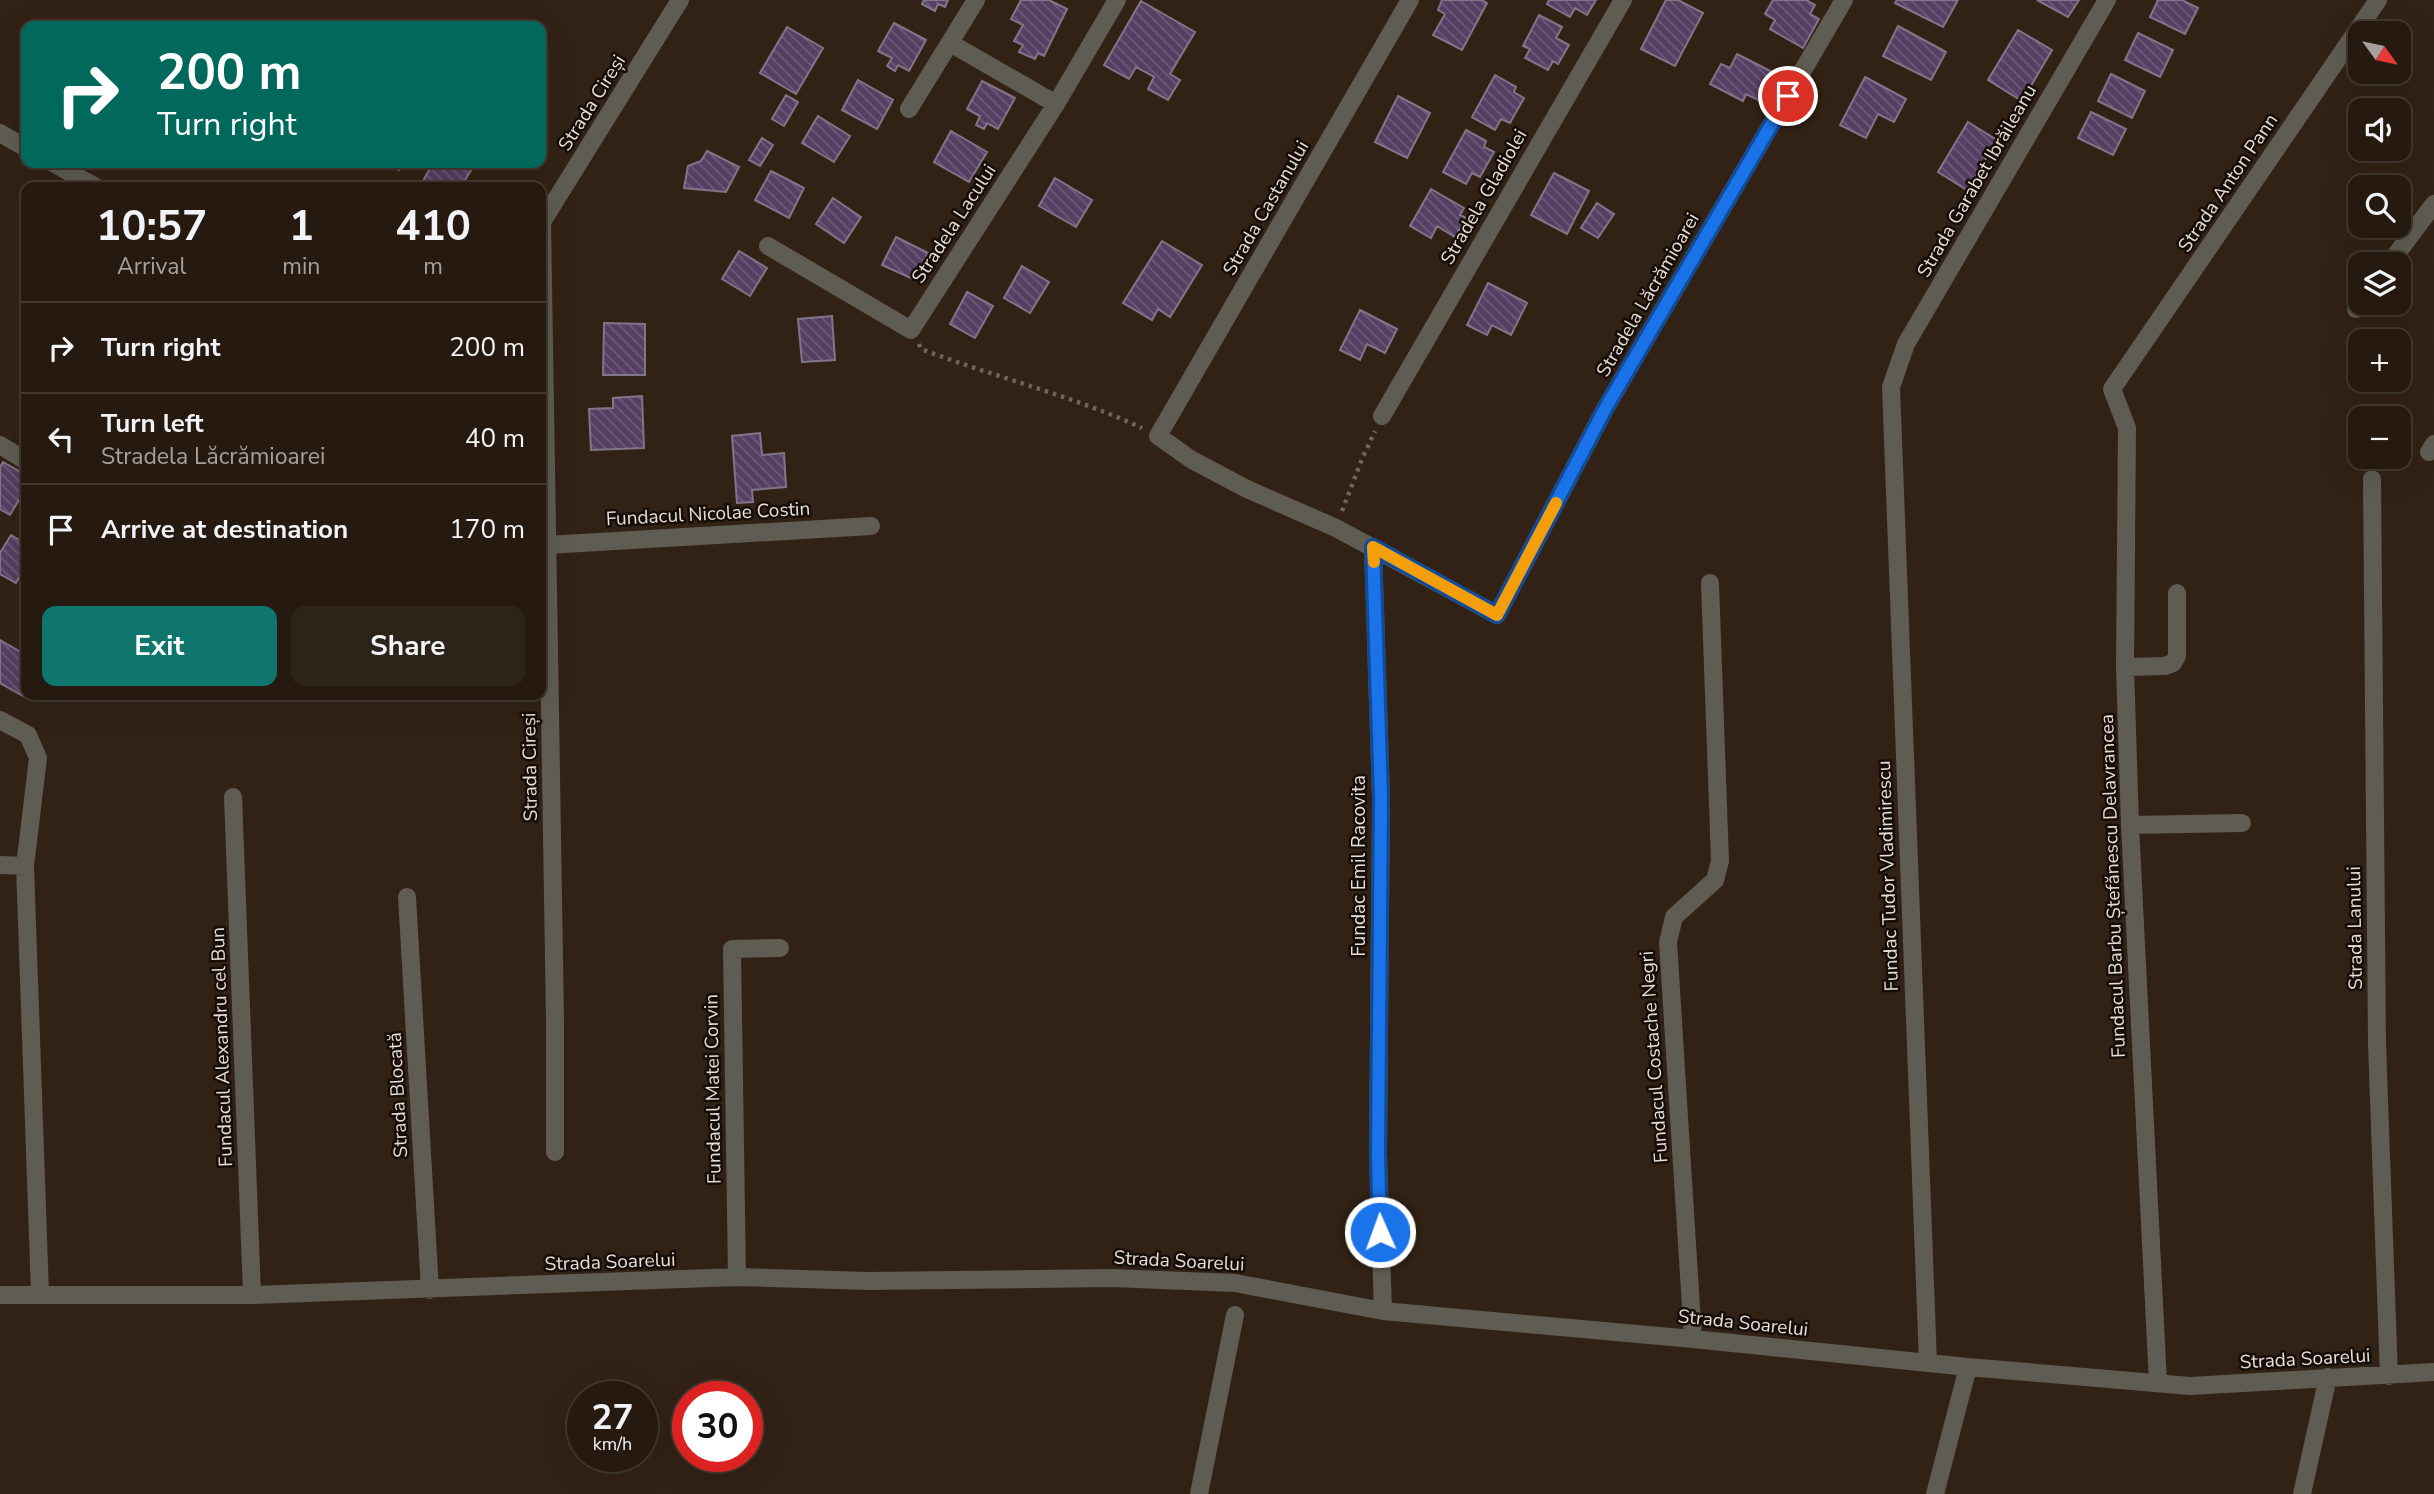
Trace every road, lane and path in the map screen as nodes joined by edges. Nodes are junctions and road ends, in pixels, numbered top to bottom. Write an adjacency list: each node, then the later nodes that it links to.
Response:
1 (680, 0): 17 (street, Strada Cireși)
2 (976, 0): 9 (street)
3 (1117, 0): 10 (street, Stradela Lacului)
4 (1410, 0): 24 (street, Strada Castanului)
5 (1623, 0): 23 (street, Stradela Gladiolei)
6 (1844, 0): 32 (street, Stradela Lăcrămioarei)
7 (2107, 0): 21 (street, Strada Garabet Ibrăileanu)
8 (2378, 0): 22 (street, Strada Anton Pann)
9 (950, 43): 10 (street); 11 (street)
10 (1056, 104): 20 (street, Stradela Lacului)
11 (909, 109)
12 (0, 133): 13 (street)
13 (21, 145)
14 (62, 168): 15 (street)
15 (87, 182)
16 (2434, 204): 19 (street)
17 (546, 217)
18 (768, 246): 20 (street)
19 (2398, 252)
20 (911, 330): 24 (path)
21 (1891, 387): 53 (street, Fundac Tudor Vladimirescu)
22 (2112, 389): 35 (street, Fundacul Barbu Ștefănescu Delavrancea)
23 (1382, 416): 30 (path)
24 (1158, 436): 30 (street)
25 (0, 446): 26 (street)
26 (21, 458)
27 (2372, 479): 56 (street, Strada Lanului)
28 (546, 481): 31 (street, Strada Cireși)
29 (871, 526): 31 (street, Fundacul Nicolae Costin)
30 (1336, 528): 32 (street)
31 (547, 545): 44 (street, Strada Cireși)
32 (1373, 547): 50 (street, Fundac Emil Racovita)
33 (1710, 583): 52 (street, Fundacul Costache Negri)
34 (2177, 593): 35 (street)
35 (2125, 667): 39 (street, Fundacul Barbu Ștefănescu Delavrancea)
36 (0, 720): 41 (street)
37 (233, 797): 49 (street, Fundacul Alexandru cel Bun)
38 (2242, 823): 39 (street)
39 (2130, 825): 58 (street, Fundacul Barbu Ștefănescu Delavrancea)
40 (0, 865): 41 (street)
41 (25, 866): 47 (street)
42 (407, 898): 46 (street, Strada Blocată)
43 (780, 948): 45 (street, Fundacul Matei Corvin)
44 (555, 1152)
45 (737, 1277): 46 (street, Strada Soarelui); 50 (street, Strada Soarelui)
46 (430, 1290): 49 (street, Strada Soarelui)
47 (40, 1294): 48 (street, Strada Soarelui); 49 (street, Strada Soarelui)
48 (0, 1295)
49 (252, 1295)
50 (1383, 1311): 52 (street, Strada Soarelui)
51 (1235, 1315): 59 (street)
52 (1693, 1339): 53 (street, Strada Soarelui)
53 (1928, 1363): 54 (street, Strada Soarelui)
54 (1968, 1367): 58 (street, Strada Soarelui); 60 (street)
55 (2434, 1372): 56 (street, Strada Soarelui)
56 (2389, 1376): 57 (street, Strada Soarelui)
57 (2328, 1377): 58 (street, Strada Soarelui); 61 (street)
58 (2158, 1383)
59 (1199, 1494)
60 (1935, 1494)
61 (2302, 1494)

